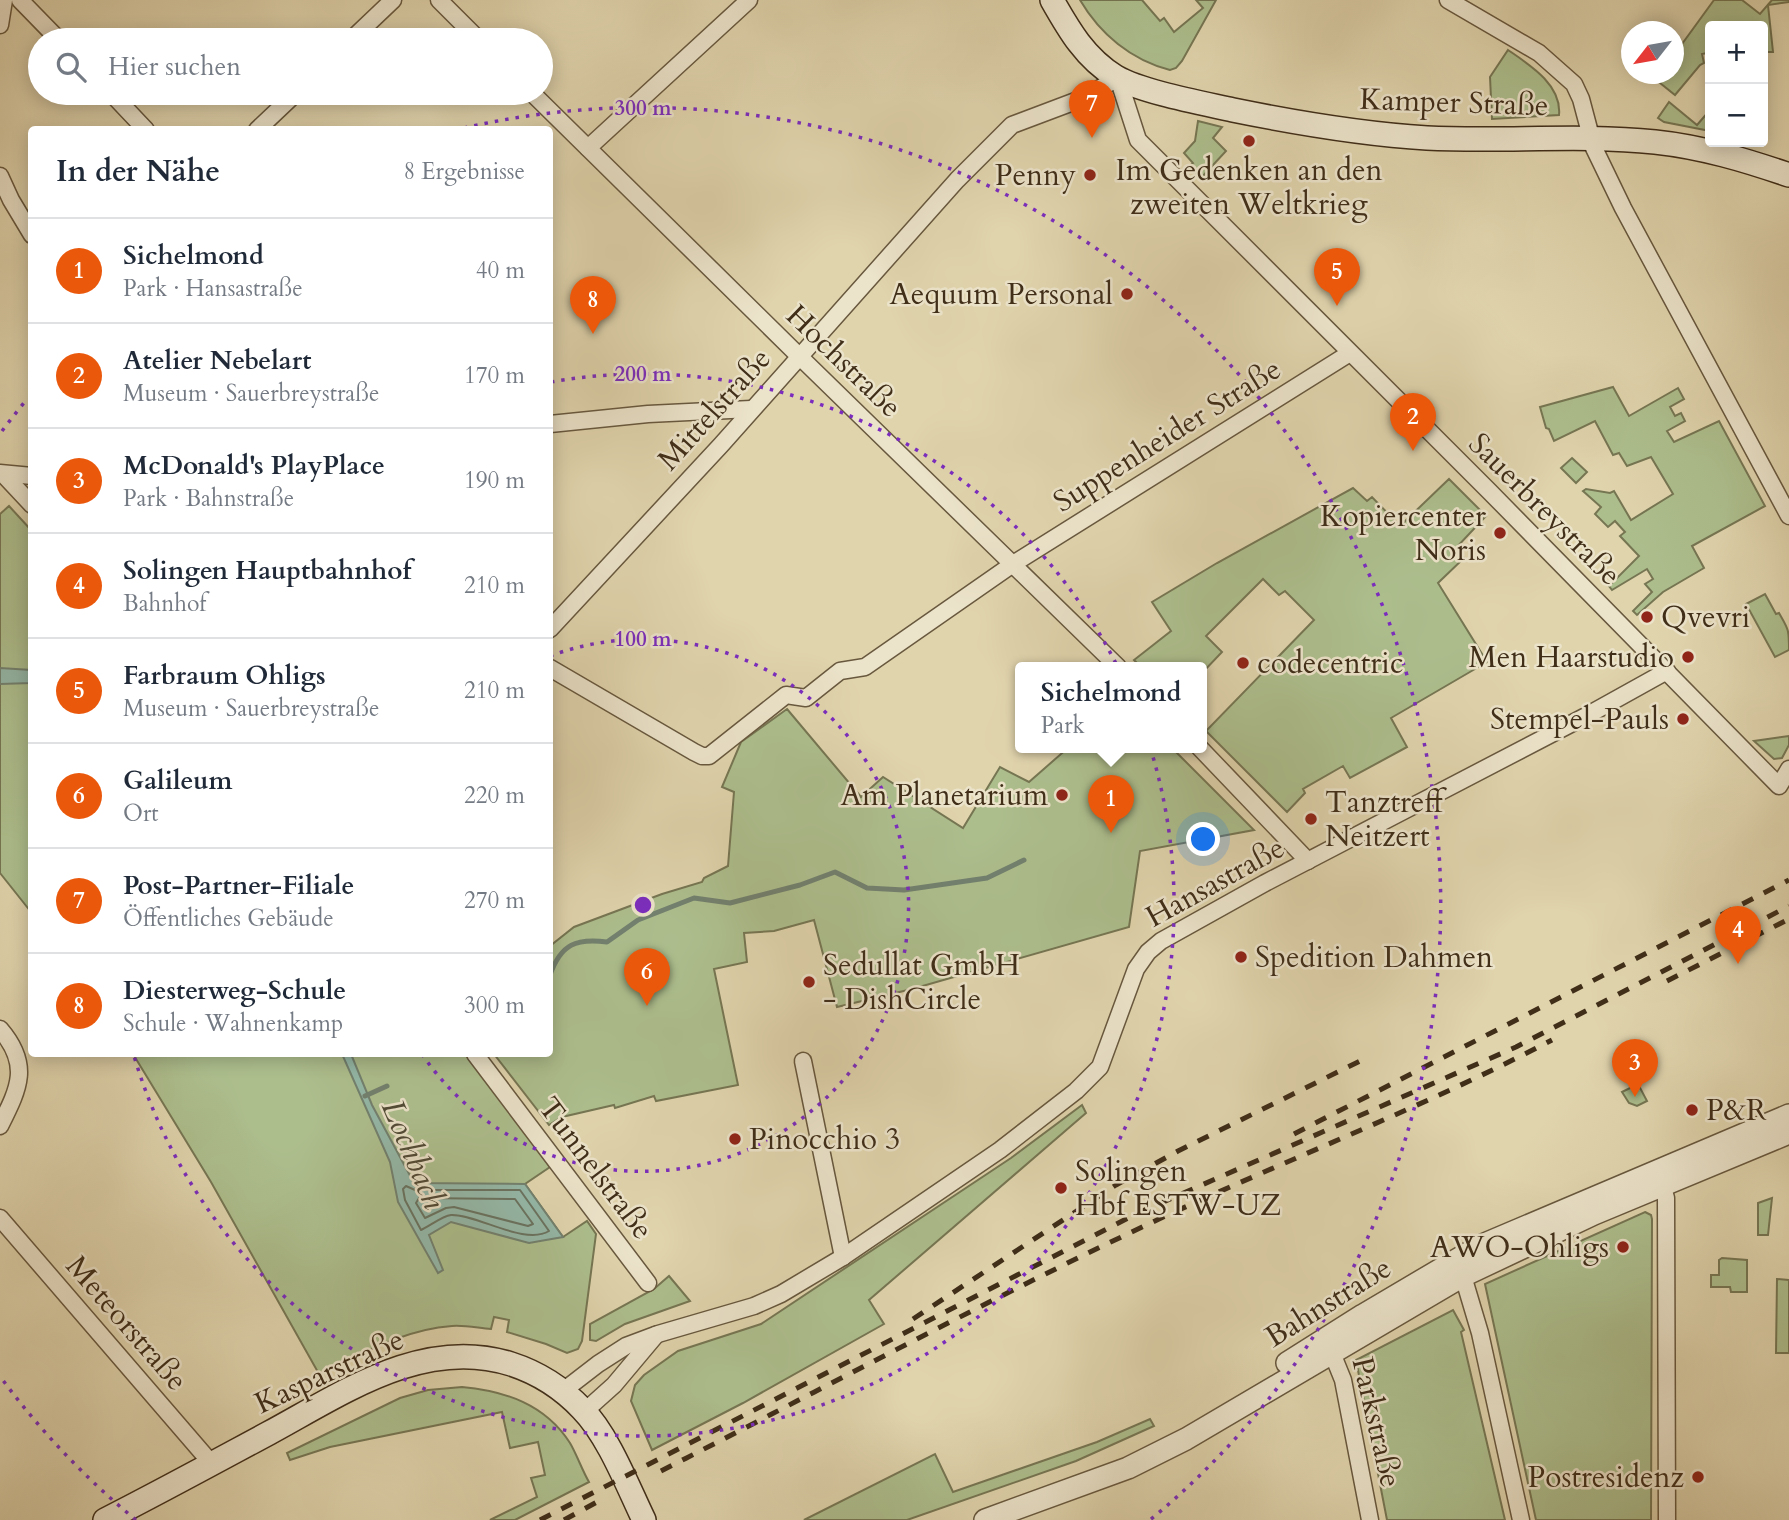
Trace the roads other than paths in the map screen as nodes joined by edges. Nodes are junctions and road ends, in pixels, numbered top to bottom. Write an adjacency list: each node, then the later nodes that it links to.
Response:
1 (4, 0): 8 (street)
2 (20, 0): 9 (street)
3 (393, 0): 10 (street)
4 (439, 0): 11 (street)
5 (749, 0): 19 (street)
6 (1052, 0): 12 (main road)
7 (1448, 0): 18 (street)
8 (0, 25)
9 (48, 28)
10 (364, 28)
11 (467, 28)
12 (1118, 78): 18 (main road, Kamper Straße); 23 (street, Sauerbreystraße); 24 (street, Mittelstraße)
13 (122, 105): 16 (street)
14 (283, 105): 17 (street)
15 (544, 105): 19 (street, Hochstraße)
16 (142, 126)
17 (261, 126)
18 (1590, 138): 20 (main road, Kamper Straße); 30 (street)
19 (588, 148): 24 (street, Hochstraße)
20 (1789, 175)
21 (0, 176): 22 (street)
22 (28, 228)
23 (1350, 353): 31 (street, Suppenheider Straße); 35 (street, Sauerbreystraße)
24 (799, 356): 25 (street, Mittelstraße); 31 (street, Hochstraße)
25 (751, 410): 26 (street); 32 (street, Mittelstraße)
26 (553, 424)
27 (2, 473): 28 (street); 29 (street)
28 (28, 476)
29 (28, 501)
30 (1789, 516)
31 (1013, 564): 33 (street, Hochstraße); 34 (street, Suppenheider Straße)
32 (553, 626)
33 (1113, 662)
34 (553, 670)
35 (1667, 671): 37 (street, Sauerbreystraße); 38 (street, Hansastraße)
36 (1205, 753): 38 (street)
37 (1789, 769)
38 (1308, 861): 49 (street, Hansastraße)
39 (0, 1029): 43 (street)
40 (477, 1057): 51 (street, Tunnelstraße)
41 (803, 1061): 49 (street)
42 (1789, 1115): 45 (street)
43 (0, 1126)
44 (1789, 1133): 45 (street)
45 (1746, 1142): 46 (street, Bahnstraße)
46 (1660, 1178): 48 (street, Bahnstraße); 50 (street, Bahnstraße); 62 (street)
47 (0, 1218): 56 (street, Meteorstraße)
48 (1480, 1246): 50 (street); 53 (street, Bahnstraße)
49 (843, 1257): 52 (street, Hansastraße)
50 (1463, 1276): 53 (street, Bahnstraße); 61 (street)
51 (648, 1283)
52 (658, 1334): 54 (street, Hansastraße); 55 (street)
53 (1329, 1344): 59 (street, Bahnstraße); 60 (street, Parkstraße)
54 (563, 1391): 55 (main road, Kasparstraße); 56 (main road, Kasparstraße)
55 (584, 1411): 58 (main road, Kasparstraße)
56 (212, 1464): 57 (main road, Kasparstraße)
57 (105, 1520)
58 (644, 1520)
59 (985, 1520)
60 (1370, 1520)
61 (1521, 1520)
62 (1667, 1520)

